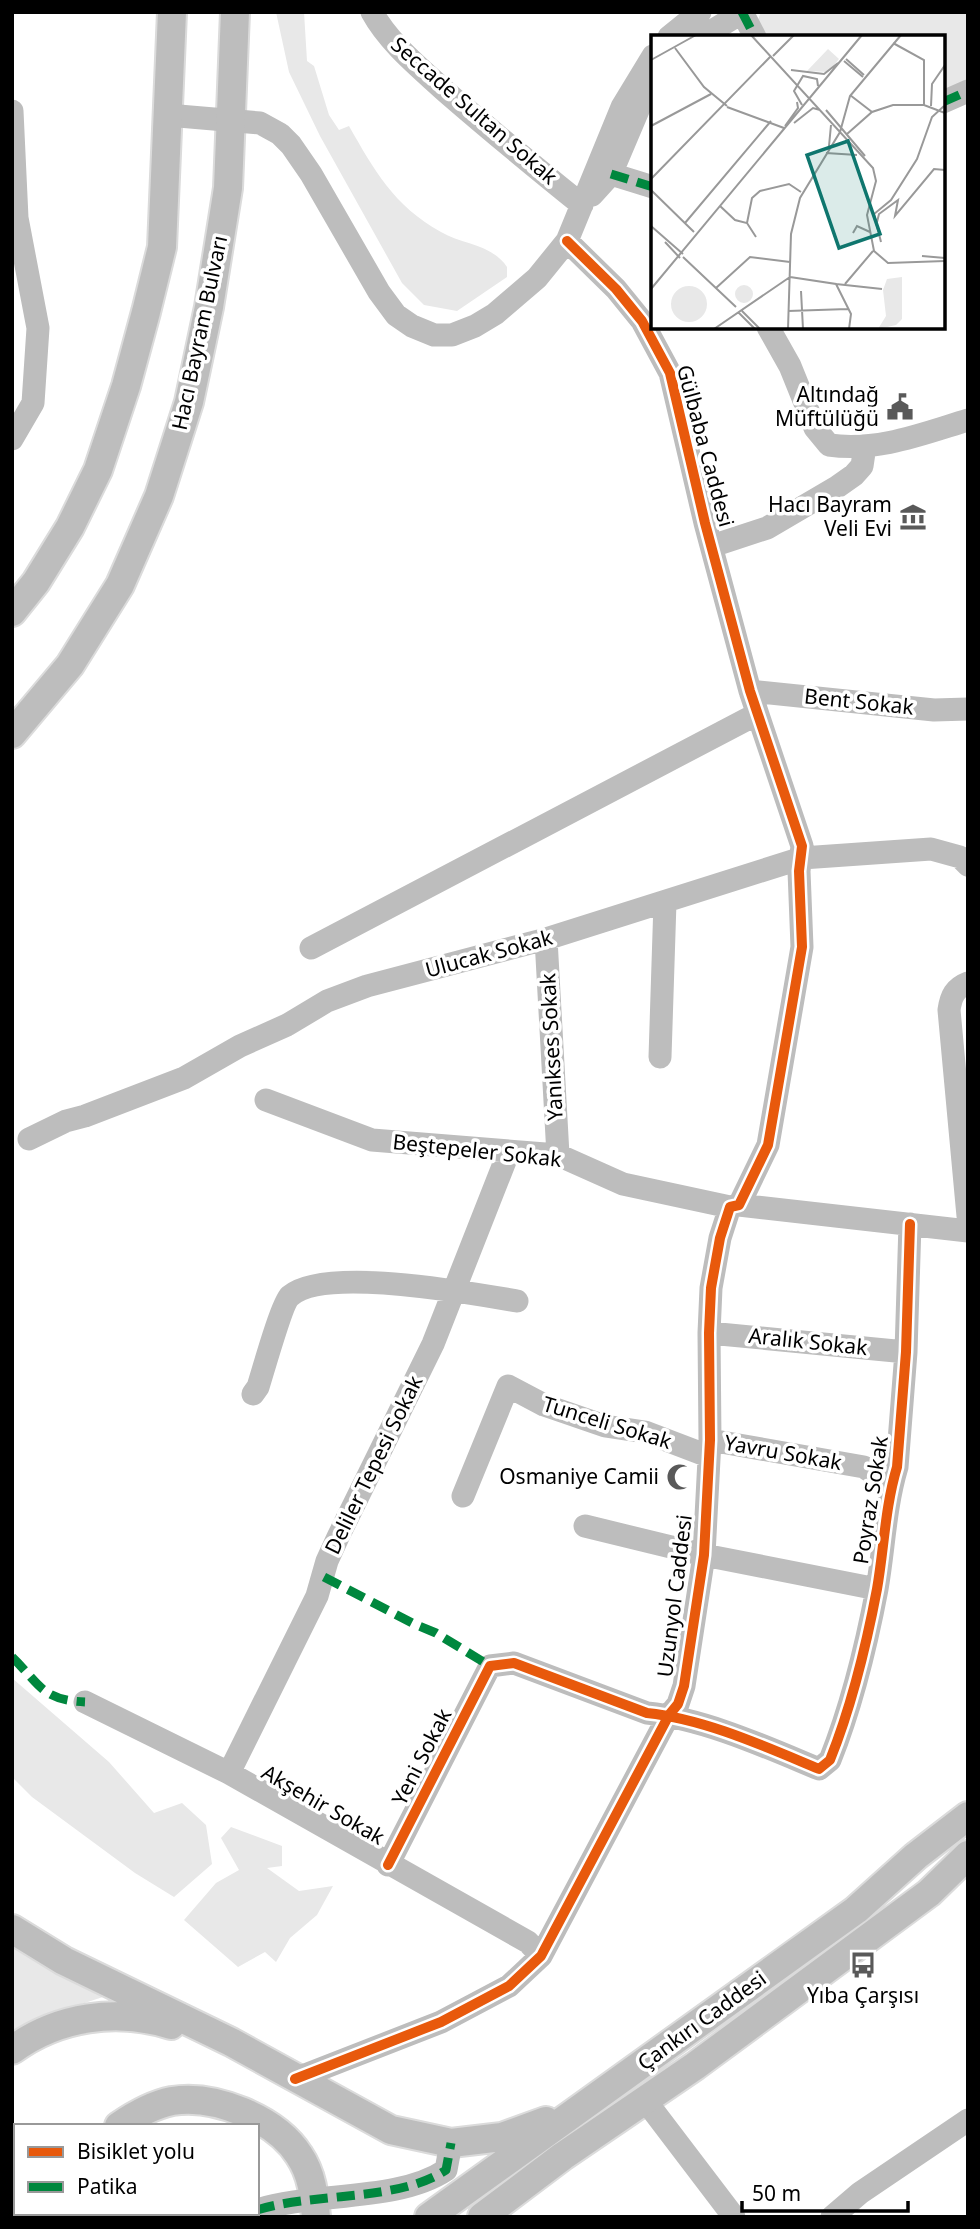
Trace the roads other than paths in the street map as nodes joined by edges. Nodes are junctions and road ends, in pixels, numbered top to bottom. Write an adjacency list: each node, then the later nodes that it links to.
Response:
1 (172, 12): 14 (main road)
2 (235, 12): 15 (main road, Hacı Bayram Bulvarı)
3 (372, 12): 18 (street, Seccade Sultan Sokak)
4 (700, 12): 6 (street)
5 (742, 12): 7 (street); 8 (street)
6 (672, 35)
7 (705, 35)
8 (754, 35)
9 (651, 59): 18 (street)
10 (651, 89): 16 (street)
11 (968, 90): 12 (street)
12 (945, 102)
13 (12, 111): 19 (street)
14 (167, 116): 15 (street); 26 (main road)
15 (231, 120): 20 (street); 30 (main road, Hacı Bayram Bulvarı)
16 (611, 174): 17 (street); 18 (street)
17 (651, 186)
18 (582, 205): 20 (street)
19 (14, 224): 23 (street)
20 (567, 241): 25 (street, Gülbaba Caddesi)
21 (769, 329): 24 (street)
22 (968, 419): 24 (street)
23 (12, 439)
24 (865, 446): 25 (street)
25 (712, 546): 27 (street, Gülbaba Caddesi)
26 (12, 612)
27 (750, 691): 28 (street, Bent Sokak); 29 (street, Gülbaba Caddesi)
28 (968, 709)
29 (757, 714): 31 (street, Gülbaba Caddesi); 35 (street)
30 (12, 734)
31 (802, 858): 32 (street, Ulucak Sokak); 33 (street, Ulucak Sokak); 42 (street, Uzunyol Caddesi)
32 (968, 865)
33 (665, 902): 34 (street, Ulucak Sokak); 37 (street)
34 (546, 939): 39 (street, Ulucak Sokak); 41 (street, Yanıkses Sokak)
35 (311, 948)
36 (968, 983): 43 (street)
37 (660, 1057)
38 (266, 1100): 40 (street, Beştepeler Sokak)
39 (29, 1139)
40 (509, 1151): 41 (street, Beştepeler Sokak); 46 (street, Deliler Tepesi Sokak)
41 (558, 1155): 42 (street, Beştepeler Sokak)
42 (735, 1206): 44 (street, Beştepeler Sokak); 48 (street, Uzunyol Caddesi)
43 (968, 1216)
44 (910, 1224): 45 (street, Beştepeler Sokak); 49 (street, Poyraz Sokak)
45 (968, 1231)
46 (454, 1290): 47 (street); 50 (street); 59 (street, Deliler Tepesi Sokak)
47 (517, 1301)
48 (709, 1333): 49 (street, Aralık Sokak); 51 (street, Uzunyol Caddesi)
49 (906, 1352): 52 (street, Poyraz Sokak)
50 (253, 1394)
51 (709, 1448): 52 (street, Yavru Sokak); 53 (street, Tunceli Sokak); 55 (street, Uzunyol Caddesi)
52 (892, 1486): 56 (street, Poyraz Sokak)
53 (463, 1496)
54 (585, 1526): 55 (street)
55 (704, 1555): 56 (street); 58 (street, Uzunyol Caddesi)
56 (877, 1589): 58 (street, Poyraz Sokak)
57 (85, 1702): 59 (street, Akşehir Sokak)
58 (669, 1715): 62 (street, Yeni Sokak); 64 (street, Uzunyol Caddesi)
59 (229, 1773): 62 (street, Akşehir Sokak)
60 (968, 1815): 69 (main road, Çankırı Caddesi)
61 (968, 1855): 68 (main road, Çankırı Caddesi)
62 (388, 1865): 64 (street, Akşehir Sokak)
63 (12, 1929): 65 (main road)
64 (541, 1956): 67 (street, Uzunyol Caddesi)
65 (231, 2042): 66 (main road); 67 (main road)
66 (12, 2050)
67 (295, 2079): 72 (main road)
68 (645, 2100): 73 (main road, Çankırı Caddesi); 79 (street)
69 (578, 2110): 72 (main road); 76 (main road, Çankırı Caddesi)
70 (968, 2120): 80 (street)
71 (122, 2124): 74 (main road)
72 (451, 2143): 74 (street)
73 (563, 2156): 77 (main road, Çankırı Caddesi); 78 (main road)
74 (315, 2208): 75 (street)
75 (259, 2209)
76 (429, 2217)
77 (482, 2217)
78 (505, 2217)
79 (734, 2217)
80 (832, 2217)

